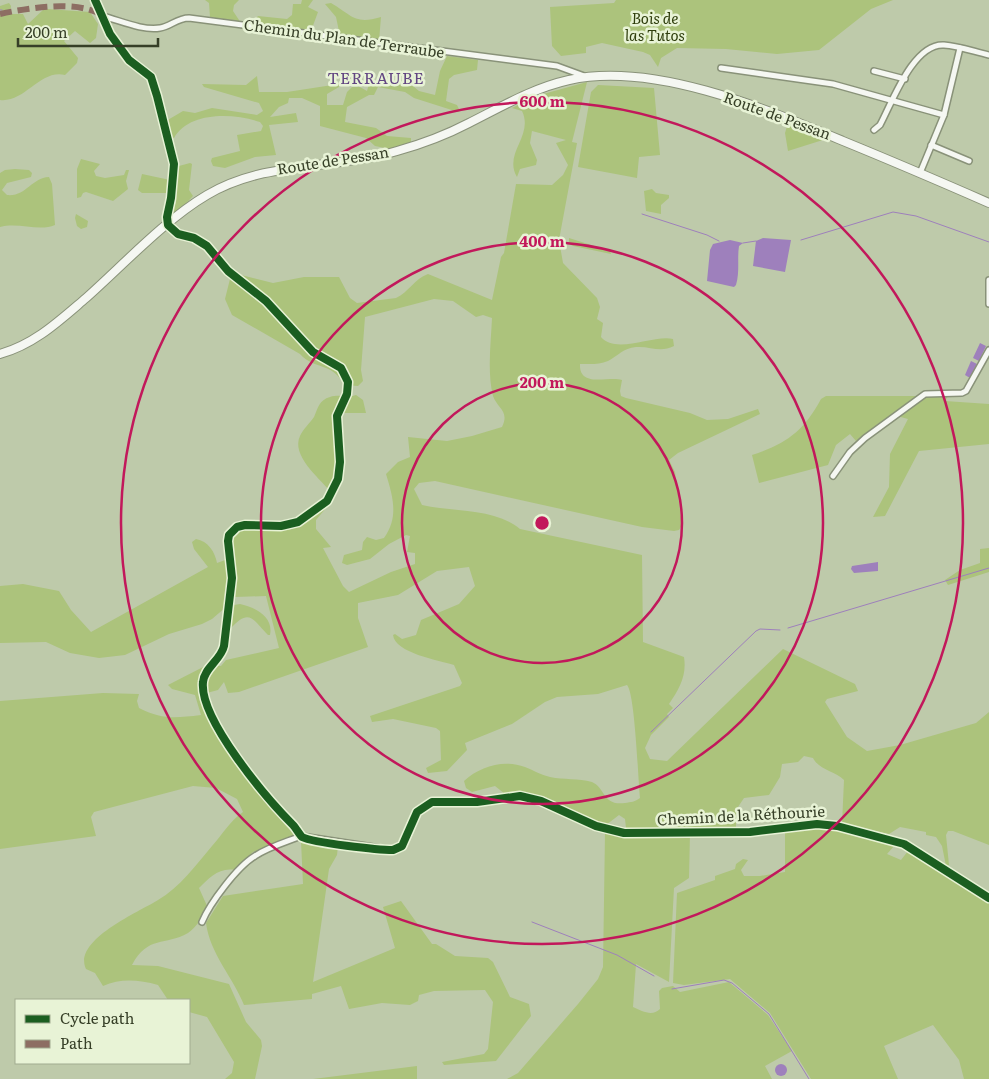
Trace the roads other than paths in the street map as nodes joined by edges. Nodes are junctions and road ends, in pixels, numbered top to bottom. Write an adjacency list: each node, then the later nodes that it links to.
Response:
1 (95, 0): 2 (street)
2 (102, 16): 7 (street, Chemin du Plan de Terraube); 16 (street)
3 (960, 48): 4 (street); 8 (street); 10 (street)
4 (989, 56)
5 (721, 68): 9 (street)
6 (874, 71): 8 (street)
7 (587, 77): 14 (main road, Route de Pessan); 16 (main road, Route de Pessan)
8 (905, 79): 9 (street)
9 (894, 100): 10 (street); 11 (street)
10 (944, 115): 12 (street)
11 (874, 130)
12 (932, 145): 13 (street); 14 (street)
13 (969, 161)
14 (920, 172): 15 (main road, Route de Pessan)
15 (989, 203)
16 (168, 225): 20 (main road, Route de Pessan); 22 (street)
17 (989, 280): 18 (street)
18 (989, 304)
19 (989, 350): 21 (street)
20 (0, 354)
21 (833, 476)
22 (301, 836): 23 (street, Chemin de la Réthourie); 24 (street)
23 (989, 898)
24 (202, 922)

